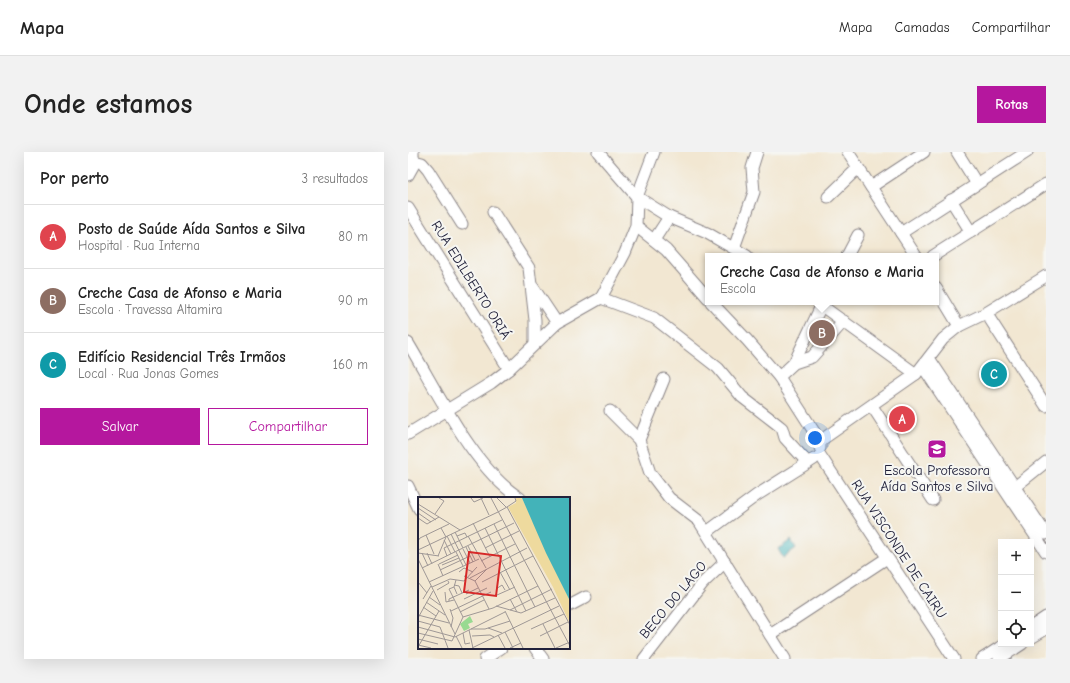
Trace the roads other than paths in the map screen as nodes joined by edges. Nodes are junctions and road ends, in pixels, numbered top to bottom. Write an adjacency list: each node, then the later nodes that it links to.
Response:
1 (598, 152): 14 (street)
2 (654, 152): 14 (street)
3 (757, 152): 26 (street)
4 (848, 152): 9 (street)
5 (924, 152): 13 (street)
6 (957, 152): 11 (street)
7 (1027, 152): 11 (street)
8 (413, 157): 10 (street); 20 (street)
9 (858, 168): 13 (street); 15 (street)
10 (408, 175)
11 (977, 184): 16 (street)
12 (1046, 184): 22 (street)
13 (871, 187): 23 (street)
14 (637, 197): 19 (street); 21 (street)
15 (828, 197)
16 (952, 200): 22 (street); 23 (street)
17 (408, 208): 47 (street, RUA EDILBERTO ORIÁ)
18 (493, 212): 32 (street)
19 (669, 216): 25 (street); 26 (street)
20 (462, 224)
21 (636, 226): 25 (street); 35 (street)
22 (971, 232): 30 (street)
23 (901, 233): 29 (street)
24 (858, 235): 28 (street)
25 (654, 240): 34 (street)
26 (734, 248): 27 (street)
27 (742, 253)
28 (849, 253)
29 (914, 253)
30 (938, 253)
31 (1046, 276): 39 (street)
32 (532, 284): 41 (street); 44 (street)
33 (939, 293): 42 (street)
34 (705, 294)
35 (601, 298): 41 (street); 59 (street)
36 (714, 305): 48 (street)
37 (823, 305): 45 (street)
38 (824, 305): 40 (street)
39 (986, 312): 42 (street); 51 (street)
40 (844, 320): 45 (street); 46 (street)
41 (557, 323): 44 (street)
42 (959, 326): 46 (street)
43 (408, 343): 52 (street)
44 (535, 343): 47 (street)
45 (794, 363): 48 (street)
46 (923, 366): 50 (street); 61 (street)
47 (510, 369): 52 (street)
48 (779, 377): 56 (street)
49 (664, 379): 55 (street)
50 (872, 406): 56 (street); 63 (street)
51 (1046, 406)
52 (447, 409): 54 (street); 62 (street)
53 (610, 411): 55 (street)
54 (408, 434)
55 (639, 440): 65 (street)
56 (820, 441): 57 (street)
57 (820, 455): 59 (street); 68 (street, RUA VISCONDE DE CAIRU)
58 (1046, 462): 61 (street)
59 (808, 463): 65 (street)
60 (408, 486): 64 (street)
61 (1012, 489): 66 (street)
62 (518, 497)
63 (933, 500)
64 (418, 507)
65 (707, 532): 69 (street)
66 (1044, 537): 67 (street)
67 (1046, 552)
68 (887, 558): 75 (street); 85 (street, RUA VISCONDE DE CAIRU)
69 (725, 562): 75 (street); 83 (street, BECO DO LAGO)
70 (586, 597): 71 (street)
71 (570, 605)
72 (1046, 617): 73 (street)
73 (1034, 625)
74 (1046, 629): 76 (street)
75 (770, 634): 84 (street)
76 (1034, 636)
77 (1000, 647): 86 (street)
78 (1017, 647): 87 (street)
79 (500, 649): 81 (street)
80 (536, 649): 82 (street)
81 (485, 659)
82 (543, 659)
83 (644, 659)
84 (785, 659)
85 (954, 659)
86 (982, 659)
87 (999, 659)

